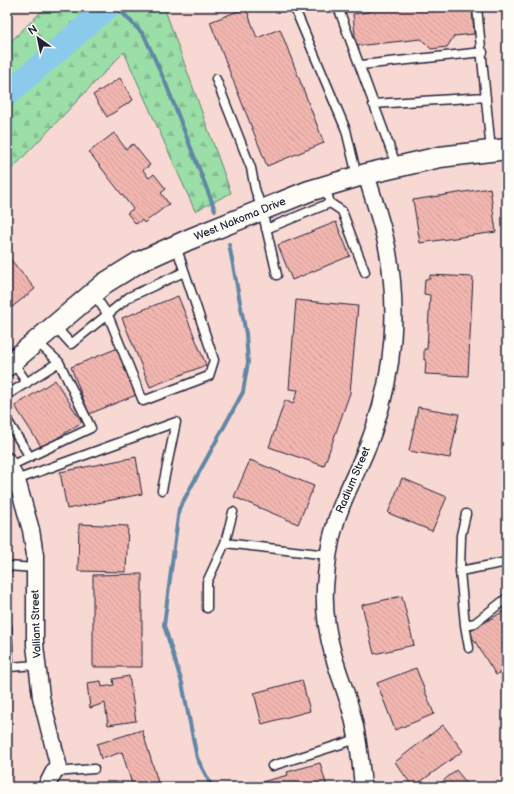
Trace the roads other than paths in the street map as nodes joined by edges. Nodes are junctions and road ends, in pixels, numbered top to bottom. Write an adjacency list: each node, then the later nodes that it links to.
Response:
1 (338, 7): 5 (lane)
2 (477, 7): 4 (lane)
3 (295, 9): 11 (lane)
4 (483, 52): 5 (lane); 7 (lane)
5 (361, 65): 8 (lane)
6 (216, 79): 13 (lane)
7 (486, 97): 8 (lane); 9 (lane)
8 (373, 104): 10 (lane)
9 (499, 150): 10 (street, West Nakoma Drive)
10 (397, 167): 11 (street, West Nakoma Drive)
11 (362, 175): 12 (street, West Nakoma Drive); 33 (street, Radium Street)
12 (327, 195): 13 (street, West Nakoma Drive); 16 (lane)
13 (264, 220): 14 (street, West Nakoma Drive); 17 (lane)
14 (175, 246): 15 (lane); 18 (street, West Nakoma Drive)
15 (184, 272): 19 (lane); 19 (lane)
16 (365, 272)
17 (277, 275)
18 (93, 293): 19 (lane); 20 (street, West Nakoma Drive)
19 (108, 315): 20 (lane)
20 (55, 326): 21 (street, West Nakoma Drive)
21 (37, 342): 22 (lane); 23 (street, West Nakoma Drive)
22 (59, 362): 24 (lane); 27 (lane)
23 (10, 364): 24 (lane)
24 (27, 383): 25 (lane)
25 (7, 395)
26 (7, 420): 27 (lane)
27 (30, 457): 28 (lane)
28 (11, 469): 29 (lane); 36 (street, Valliant Street)
29 (162, 490)
30 (233, 512): 32 (lane)
31 (466, 514): 37 (lane)
32 (225, 543): 33 (lane); 39 (lane)
33 (328, 555): 44 (street, Radium Street)
34 (507, 562): 37 (lane)
35 (7, 566): 36 (lane)
36 (34, 568): 43 (street, Valliant Street)
37 (460, 571): 40 (lane)
38 (507, 598): 40 (lane)
39 (207, 608)
40 (465, 625): 42 (lane)
41 (7, 626): 43 (lane)
42 (469, 648)
43 (37, 665): 47 (street, Valliant Street)
44 (358, 739): 45 (lane); 48 (street, Radium Street)
45 (272, 766)
46 (94, 769): 47 (lane)
47 (51, 782)
48 (363, 787)

